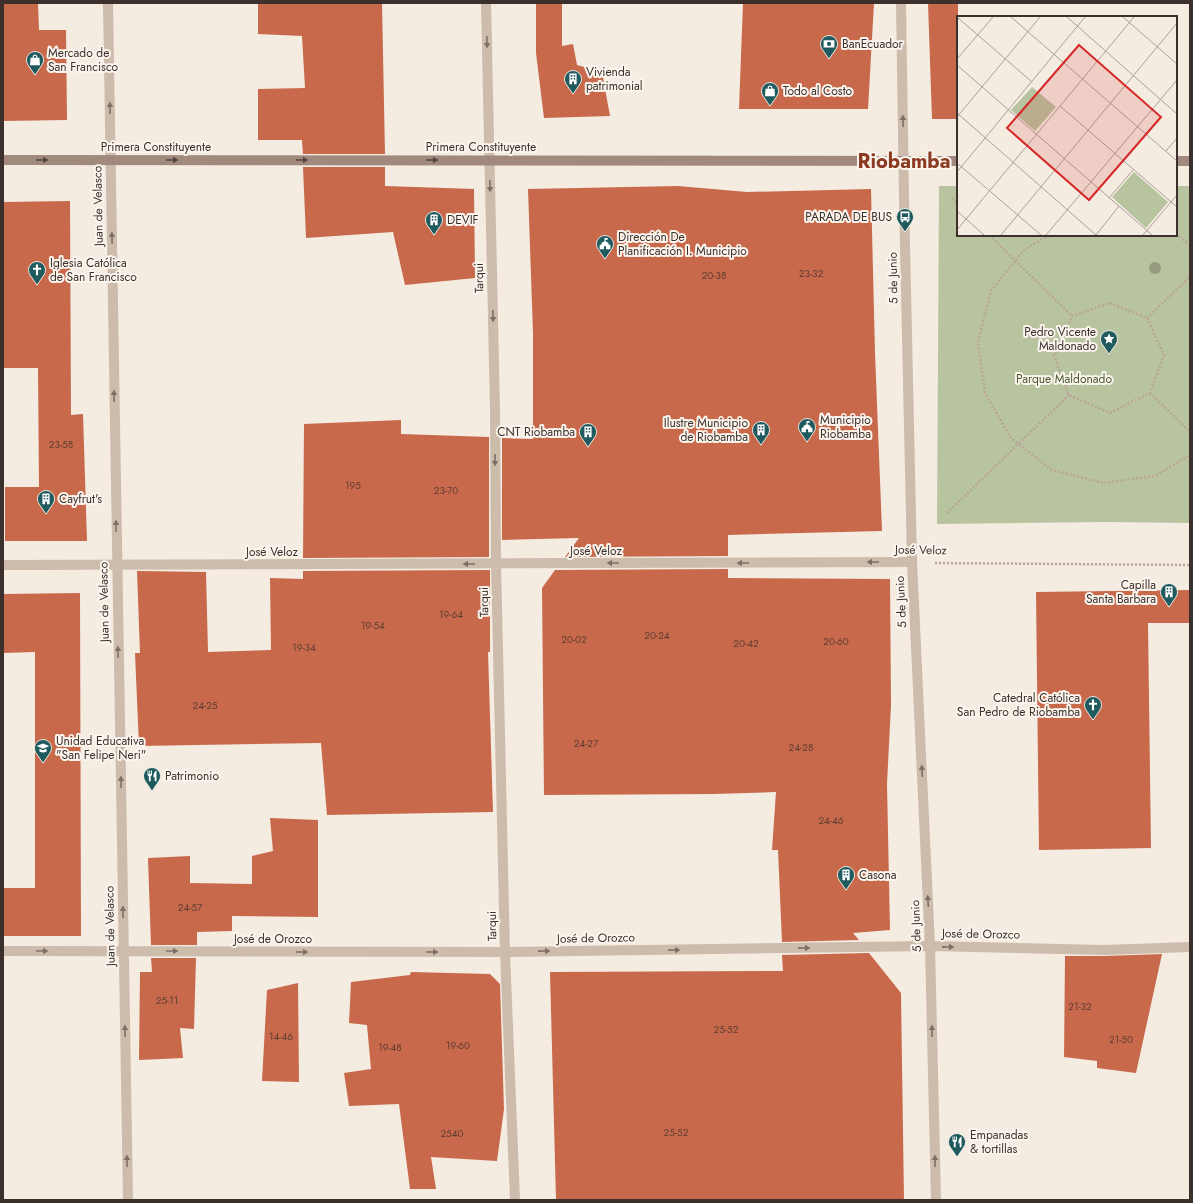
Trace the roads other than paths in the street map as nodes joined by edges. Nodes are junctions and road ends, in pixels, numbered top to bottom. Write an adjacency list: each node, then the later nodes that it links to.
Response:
1 (108, 3): 5 (street, Juan de Velasco, one-way to 1)
2 (486, 3): 6 (street, Tarqui, one-way to 6)
3 (902, 3): 7 (street, 5 de Junio, one-way to 3)
4 (3, 160): 5 (main road, Primera Constituyente, one-way to 5)
5 (110, 160): 6 (main road, Primera Constituyente, one-way to 6); 13 (street, Juan de Velasco, one-way to 5)
6 (489, 160): 7 (main road, Primera Constituyente); 12 (street, Tarqui, one-way to 12)
7 (903, 160): 8 (main road, Primera Constituyente); 11 (street, 5 de Junio)
8 (957, 161)
9 (1177, 161): 10 (main road)
10 (1190, 161)
11 (912, 562): 12 (street, José Veloz, one-way to 12); 15 (street, 5 de Junio, one-way to 11)
12 (496, 564): 13 (street, José Veloz, one-way to 13); 19 (street, Tarqui)
13 (117, 565): 14 (street, José Veloz); 18 (street, Juan de Velasco, one-way to 13)
14 (3, 566)
15 (930, 946): 16 (street, José de Orozco, one-way to 16); 19 (street, José de Orozco, one-way to 15); 22 (street, 5 de Junio, one-way to 15)
16 (1190, 947)
17 (3, 951): 18 (street, José de Orozco, one-way to 18)
18 (124, 951): 19 (street, José de Orozco, one-way to 19); 20 (street, Juan de Velasco, one-way to 18)
19 (506, 952): 21 (street, Tarqui)
20 (128, 1200)
21 (515, 1200)
22 (936, 1200)

